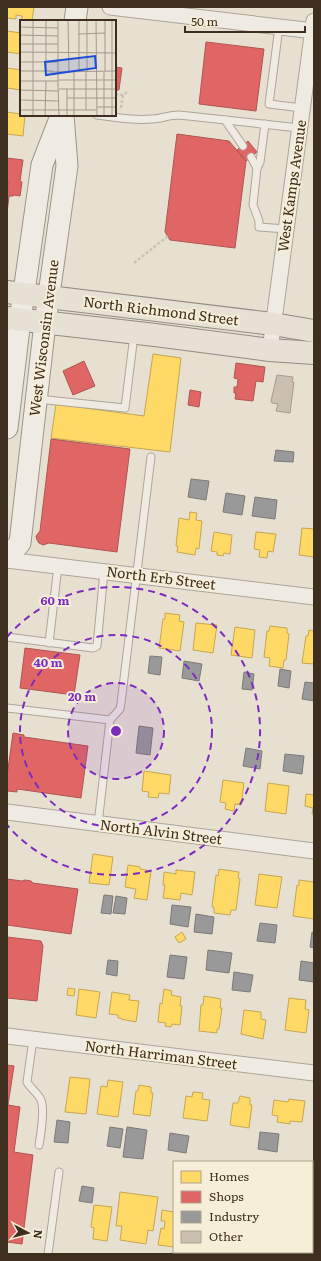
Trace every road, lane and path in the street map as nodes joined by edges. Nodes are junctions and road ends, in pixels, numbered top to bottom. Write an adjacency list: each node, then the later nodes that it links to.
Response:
1 (77, 7): 3 (main road)
2 (110, 7): 4 (street)
3 (75, 20)
4 (279, 27): 5 (street); 9 (lane)
5 (314, 27): 9 (street, West Kamps Avenue)
6 (126, 92): 8 (path)
7 (116, 94): 8 (path)
8 (123, 95): 13 (path)
9 (302, 108): 16 (street, West Kamps Avenue)
10 (62, 116): 23 (main road, West Wisconsin Avenue)
11 (62, 116): 24 (main road, West Wisconsin Avenue)
12 (105, 116): 13 (lane)
13 (120, 118): 14 (lane)
14 (225, 120): 15 (lane); 17 (lane)
15 (265, 124): 16 (lane); 19 (lane)
16 (299, 128): 20 (street, West Kamps Avenue)
17 (243, 146)
18 (251, 157): 19 (lane)
19 (257, 168): 20 (lane)
20 (286, 229): 27 (street, West Kamps Avenue)
21 (168, 236): 22 (path)
22 (134, 263)
23 (15, 293): 24 (main road, North Richmond Street); 25 (main road, West Wisconsin Avenue)
24 (49, 297): 26 (main road, West Wisconsin Avenue); 27 (main road, North Richmond Street)
25 (14, 319): 26 (main road, North Richmond Street); 32 (main road, West Wisconsin Avenue)
26 (45, 323): 29 (main road, North Richmond Street); 33 (main road, West Wisconsin Avenue)
27 (273, 324): 28 (main road, North Richmond Street); 30 (street, West Kamps Avenue)
28 (314, 330)
29 (134, 333): 30 (main road, North Richmond Street); 33 (lane)
30 (270, 350): 31 (main road, North Richmond Street)
31 (314, 353)
32 (11, 367): 34 (main road, West Wisconsin Avenue)
33 (37, 399): 36 (main road, West Wisconsin Avenue)
34 (7, 428)
35 (151, 457): 40 (lane)
36 (7, 556)
37 (7, 560): 38 (street, North Erb Street)
38 (58, 566): 39 (street, North Erb Street); 43 (lane)
39 (104, 572): 40 (street, North Erb Street); 43 (lane)
40 (137, 576): 41 (street, North Erb Street); 45 (lane)
41 (314, 597)
42 (7, 637): 43 (lane)
43 (49, 642)
44 (7, 708): 45 (lane)
45 (110, 720): 47 (lane)
46 (7, 812): 47 (street, North Alvin Street)
47 (98, 824): 48 (street, North Alvin Street)
48 (314, 851)
49 (7, 1036): 50 (street, North Harriman Street)
50 (33, 1039): 51 (street, North Harriman Street); 52 (lane)
51 (314, 1073)
52 (39, 1145)
53 (59, 1172): 54 (lane)
54 (48, 1254)

